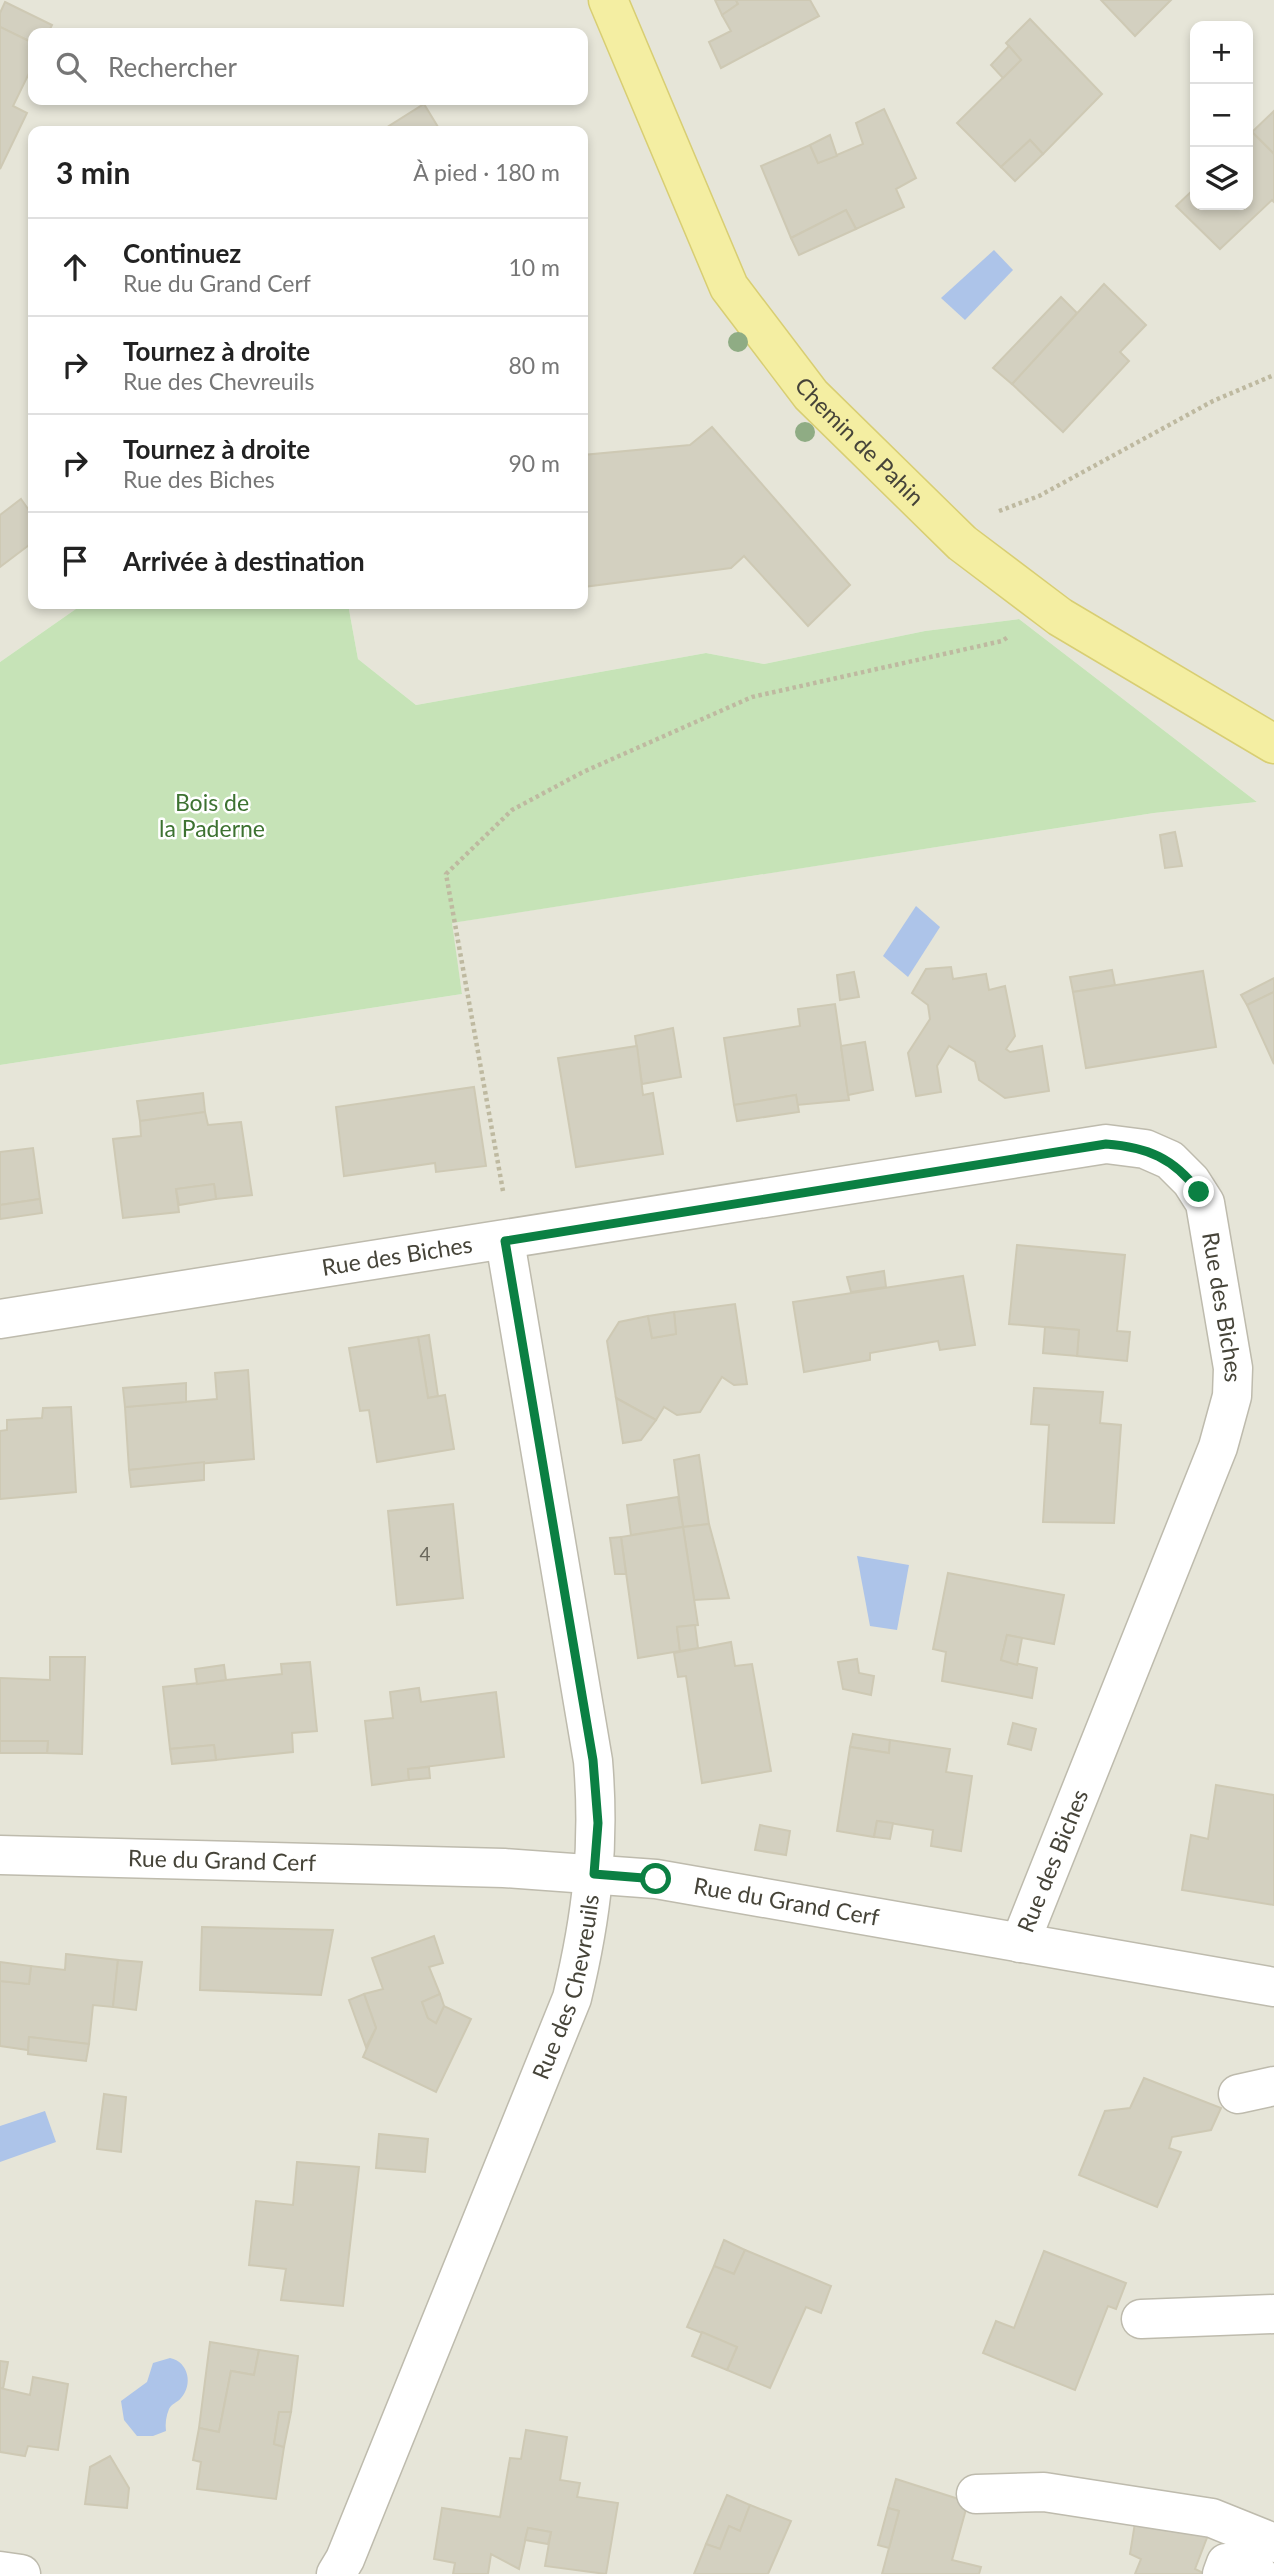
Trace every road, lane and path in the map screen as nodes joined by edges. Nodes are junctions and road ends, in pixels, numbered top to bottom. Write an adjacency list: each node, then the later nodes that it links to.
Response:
1 (608, 0): 5 (main road, Chemin de Pahin)
2 (1274, 374): 3 (path)
3 (990, 508)
4 (1015, 633): 6 (path)
5 (1274, 744)
6 (505, 1241): 7 (street, Rue des Biches); 9 (street, Rue des Chevreuils); 10 (street, Rue des Biches)
7 (0, 1320)
8 (0, 1855): 9 (street, Rue du Grand Cerf)
9 (594, 1874): 10 (street, Rue du Grand Cerf); 18 (street, Rue des Chevreuils)
10 (1020, 1943): 11 (street, Rue du Grand Cerf)
11 (1274, 1987)
12 (1274, 2314): 13 (street)
13 (1141, 2319)
14 (976, 2494): 15 (street)
15 (1274, 2543)
16 (0, 2571): 17 (street)
17 (21, 2574)
18 (336, 2574)
19 (1222, 2574): 20 (street)
20 (1258, 2574)

